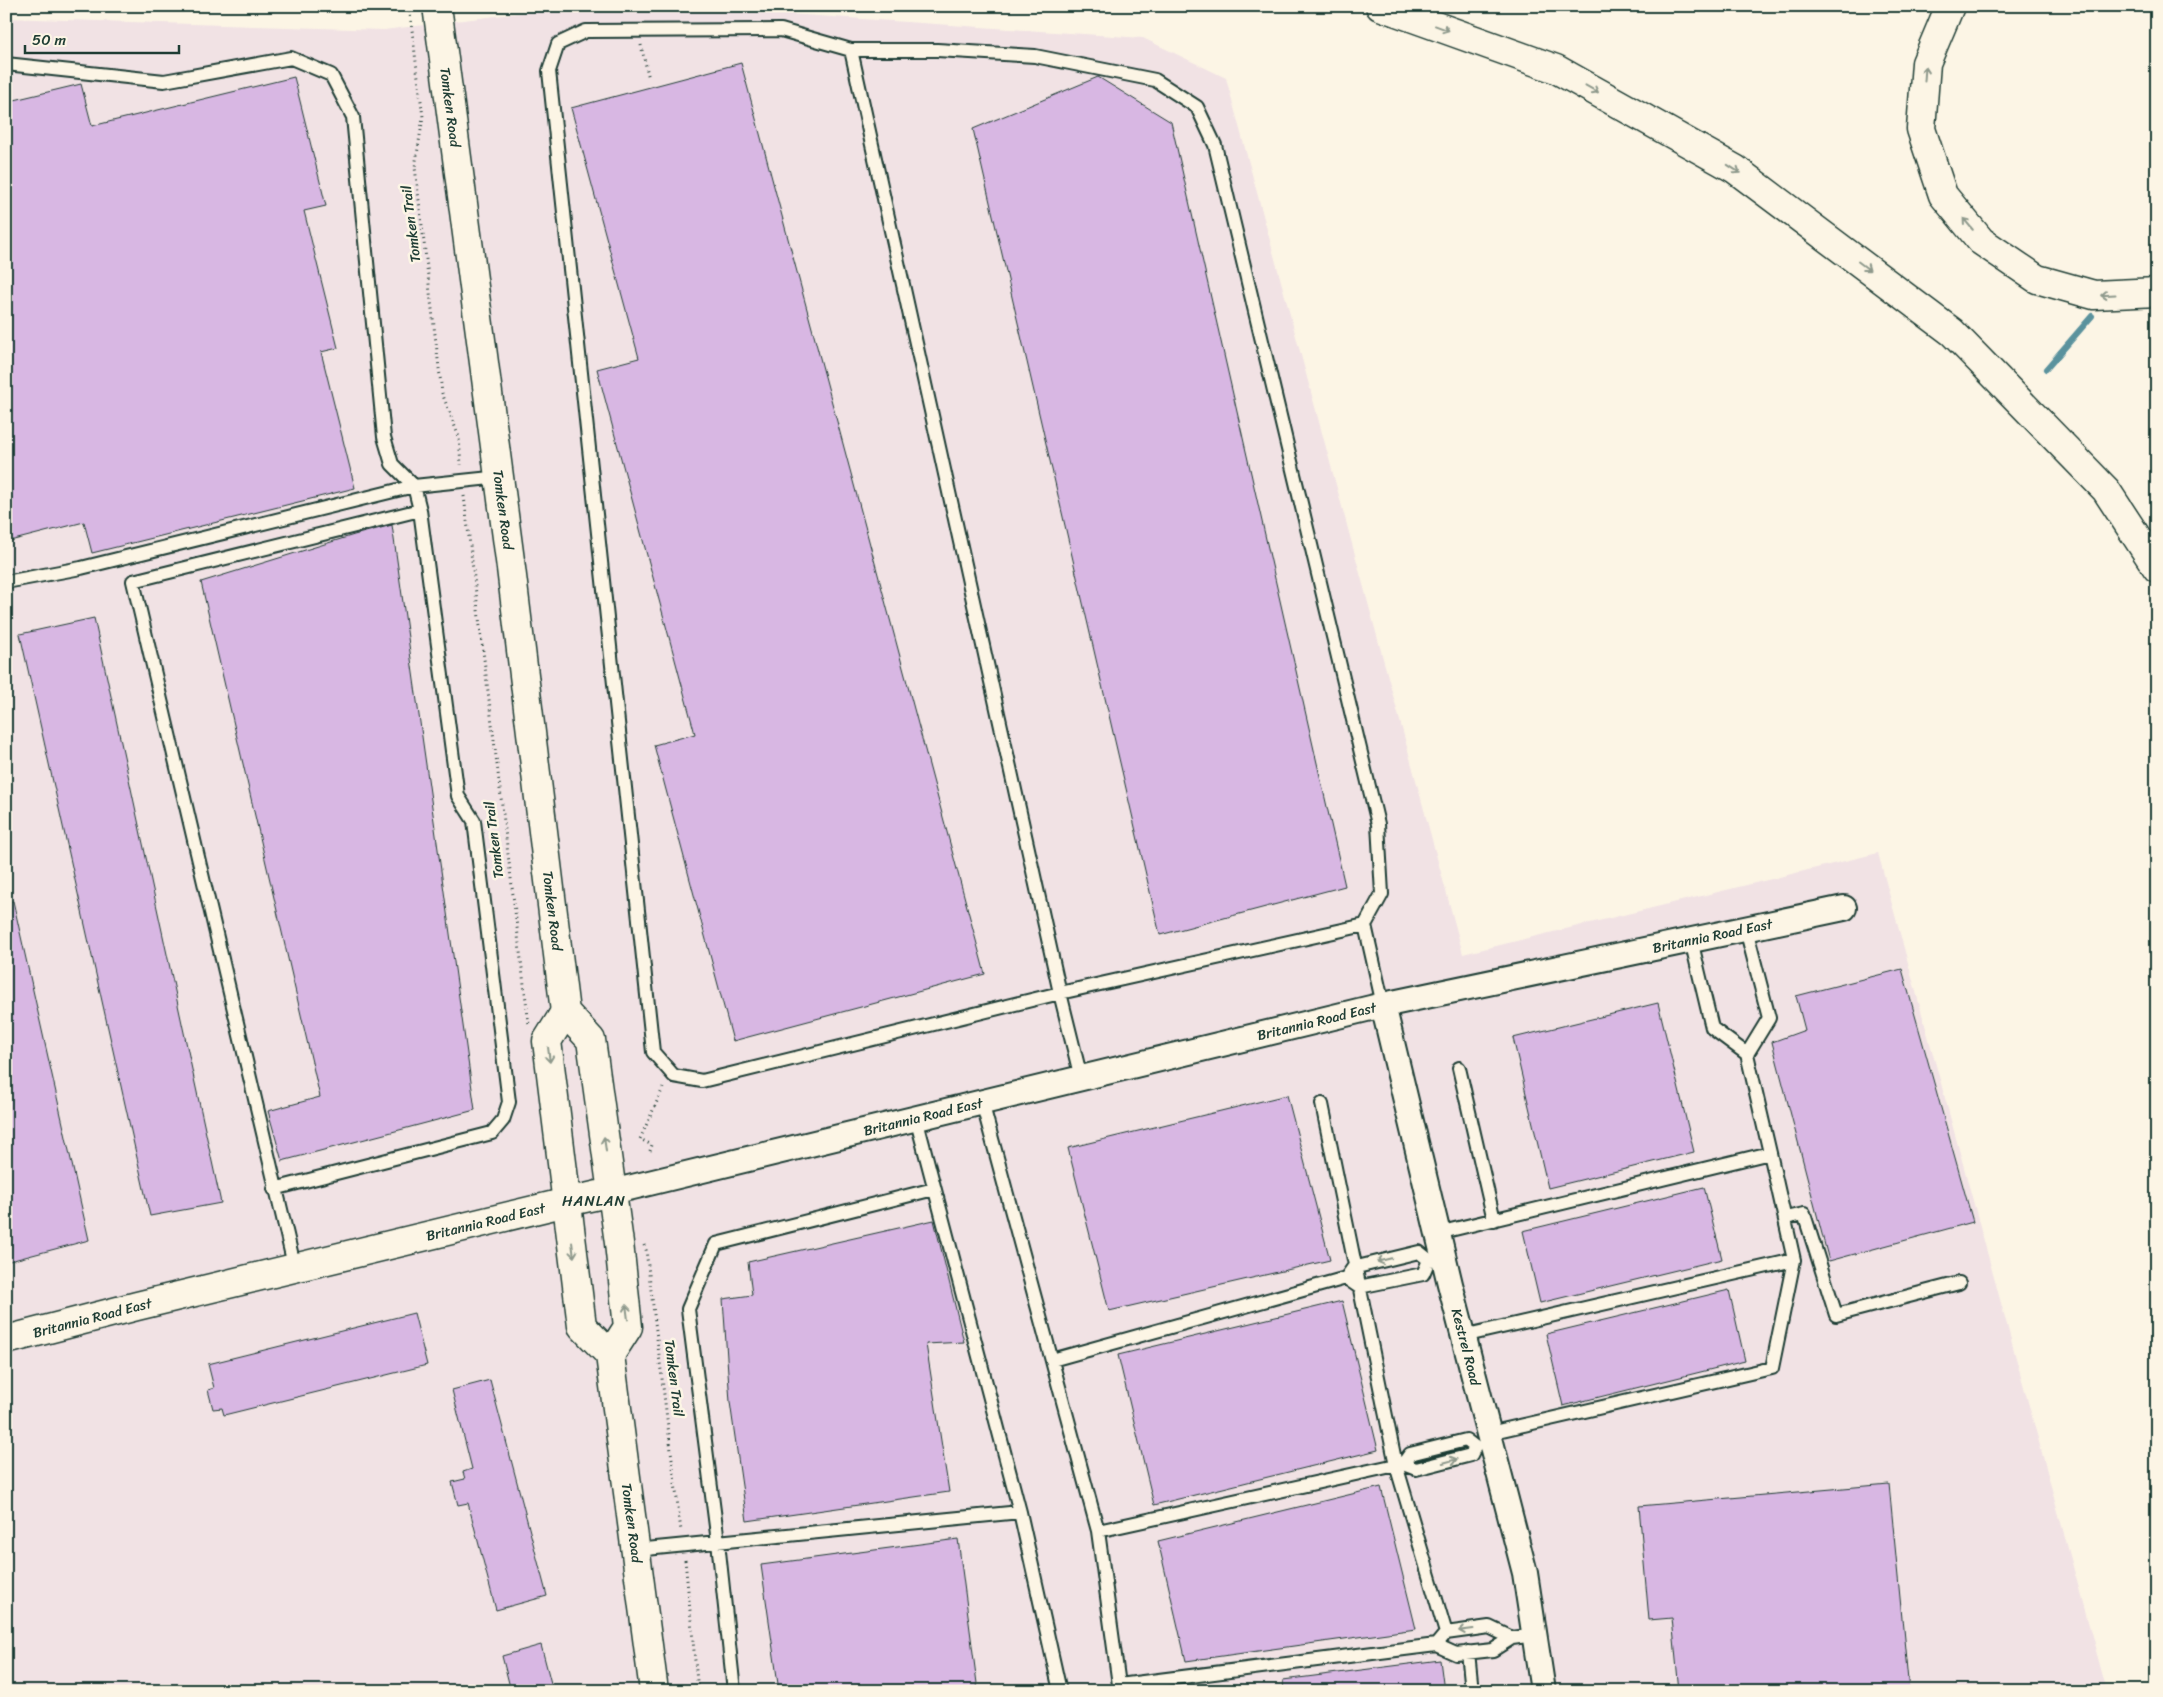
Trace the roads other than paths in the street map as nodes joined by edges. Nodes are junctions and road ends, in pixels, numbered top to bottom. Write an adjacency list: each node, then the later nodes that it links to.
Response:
1 (437, 6): 7 (main road, Tomken Road)
2 (1380, 6): 10 (main road, one-way to 10)
3 (1950, 6): 6 (main road, one-way to 3)
4 (851, 50): 13 (lane); 16 (lane); 16 (lane)
5 (6, 64): 8 (lane)
6 (2157, 292)
7 (500, 477): 8 (lane); 18 (main road, Tomken Road)
8 (414, 486): 9 (lane); 11 (lane)
9 (420, 510): 26 (lane); 26 (lane)
10 (2157, 568)
11 (6, 582)
12 (1844, 908): 14 (street, Britannia Road East)
13 (1365, 925): 16 (lane); 17 (lane)
14 (1746, 929): 15 (street, Britannia Road East); 19 (lane)
15 (1691, 940): 17 (street, Britannia Road East); 19 (lane)
16 (1060, 993): 21 (lane)
17 (1382, 1005): 21 (street, Britannia Road East); 32 (street, Kestrel Road)
18 (565, 1012): 28 (main road, one-way to 18); 29 (main road, one-way to 29)
19 (1747, 1054): 25 (lane)
20 (1459, 1068): 31 (lane)
21 (1082, 1078): 22 (street, Britannia Road East)
22 (982, 1102): 24 (street, Britannia Road East); 43 (lane)
23 (1322, 1104): 35 (lane)
24 (916, 1118): 27 (lane); 28 (street, Britannia Road East)
25 (1770, 1153): 30 (lane); 31 (lane)
26 (274, 1189): 36 (lane)
27 (934, 1189): 46 (lane); 48 (lane)
28 (612, 1192): 29 (main road, Britannia Road East); 42 (main road, one-way to 28)
29 (567, 1202): 36 (main road, Britannia Road East); 42 (main road, one-way to 42)
30 (1786, 1218): 34 (lane); 38 (lane)
31 (1494, 1220): 32 (lane)
32 (1438, 1233): 33 (street, Kestrel Road)
33 (1436, 1259): 35 (lane, one-way to 35); 39 (lane); 40 (street, Kestrel Road)
34 (1794, 1260): 40 (lane); 44 (lane)
35 (1356, 1267): 37 (lane); 39 (lane)
36 (295, 1268): 41 (main road, Britannia Road East)
37 (1346, 1278): 39 (lane); 43 (lane)
38 (1959, 1283)
39 (1360, 1287): 45 (lane)
40 (1464, 1336): 44 (street, Kestrel Road)
41 (6, 1340)
42 (610, 1355): 49 (main road, Tomken Road)
43 (1052, 1360): 47 (lane)
44 (1485, 1441): 45 (lane); 51 (street, Kestrel Road)
45 (1400, 1464): 47 (lane); 50 (lane)
46 (1020, 1512): 48 (lane); 57 (lane)
47 (1098, 1531): 54 (lane)
48 (718, 1542): 49 (lane); 56 (lane)
49 (636, 1550): 55 (main road, Tomken Road)
50 (1446, 1633): 51 (lane, one-way to 50); 52 (lane)
51 (1523, 1636): 53 (lane); 59 (street, Kestrel Road)
52 (1436, 1645): 53 (lane); 54 (lane)
53 (1468, 1652): 58 (lane)
54 (1119, 1688)
55 (654, 1691)
56 (734, 1691)
57 (1060, 1691)
58 (1472, 1691)
59 (1543, 1691)

